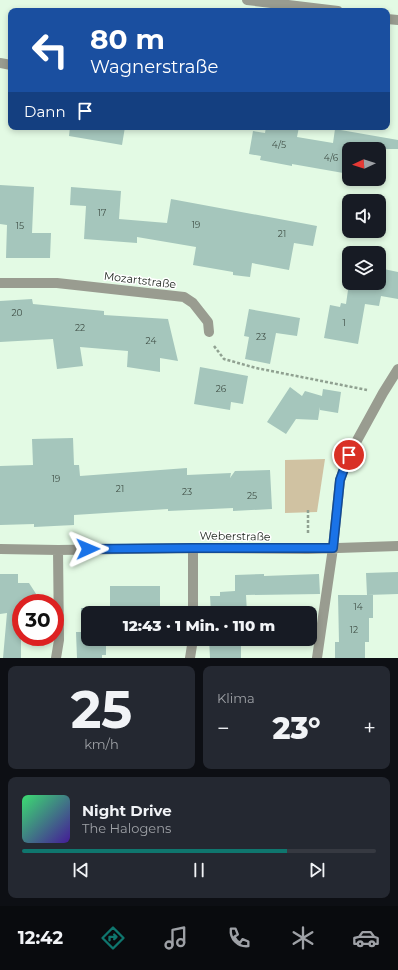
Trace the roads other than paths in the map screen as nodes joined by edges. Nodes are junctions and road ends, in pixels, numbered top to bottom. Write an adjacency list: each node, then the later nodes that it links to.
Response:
1 (247, 0): 2 (street)
2 (313, 8)
3 (0, 283): 4 (street, Mozartstraße)
4 (209, 332)
5 (398, 369): 8 (street)
6 (398, 546): 8 (street, Weberstraße)
7 (193, 548): 8 (street, Weberstraße); 10 (street, Weberstraße); 11 (street)
8 (333, 548): 15 (street)
9 (0, 549): 10 (street, Weberstraße)
10 (58, 550): 13 (street)
11 (193, 606)
12 (192, 646): 14 (street)
13 (56, 658)
14 (190, 658)
15 (317, 658)

